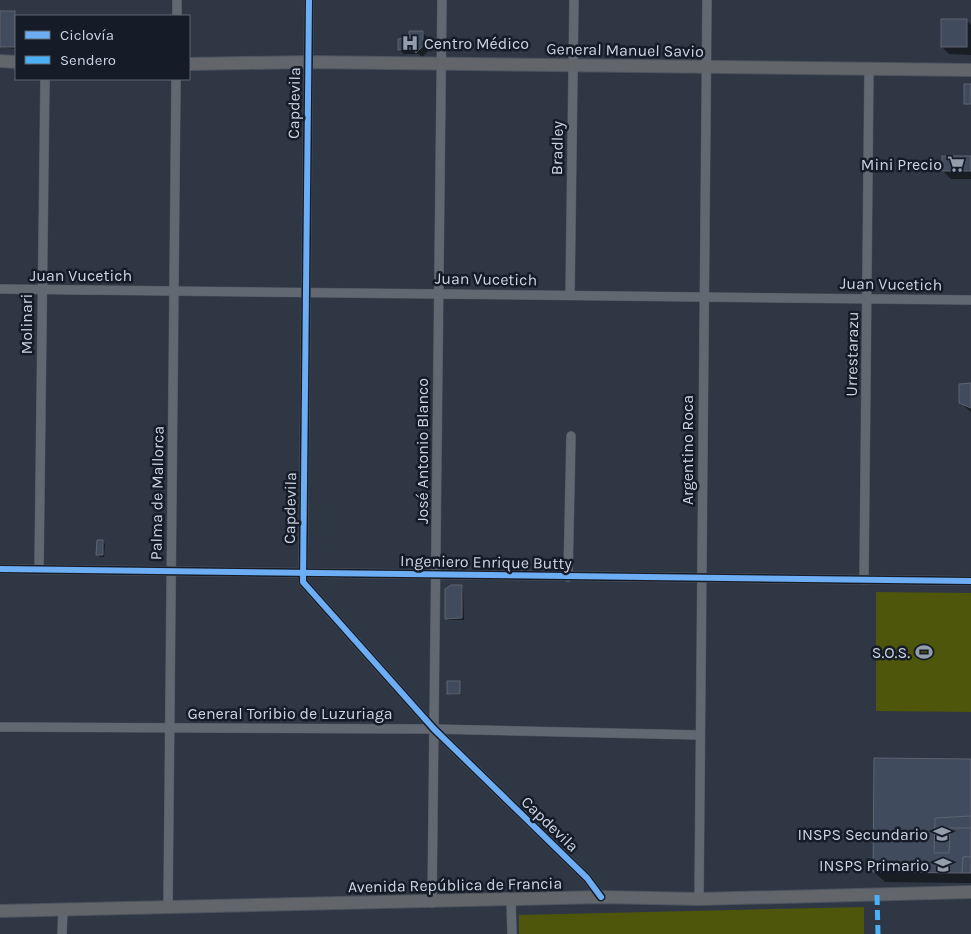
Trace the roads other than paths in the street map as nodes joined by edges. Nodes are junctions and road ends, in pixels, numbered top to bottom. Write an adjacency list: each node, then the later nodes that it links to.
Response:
1 (177, 0): 6 (street)
2 (309, 0): 9 (street, Capdevila)
3 (442, 0): 11 (street, José Antonio Blanco)
4 (574, 0): 12 (street, Bradley)
5 (707, 0): 13 (street, Argentino Roca)
6 (176, 15)
7 (0, 61): 8 (main road)
8 (15, 62)
9 (308, 62): 10 (main road, General Manuel Savio); 11 (main road, General Manuel Savio); 21 (street, Capdevila)
10 (190, 64)
11 (441, 64): 12 (main road, General Manuel Savio); 22 (street, José Antonio Blanco)
12 (572, 65): 13 (main road, General Manuel Savio); 23 (street, Bradley)
13 (706, 68): 14 (main road, General Manuel Savio); 24 (street, Argentino Roca)
14 (869, 69): 15 (main road, General Manuel Savio); 25 (street, Urrestarazu)
15 (971, 70)
16 (45, 80): 19 (street, Molinari)
17 (176, 80): 20 (street, Palma de Mallorca)
18 (0, 289): 19 (street, Juan Vucetich)
19 (41, 289): 20 (street, Juan Vucetich); 29 (street, Molinari)
20 (176, 290): 21 (street, Juan Vucetich); 30 (street, Palma de Mallorca)
21 (306, 291): 22 (street, Juan Vucetich); 31 (street, Capdevila)
22 (438, 294): 23 (street, Juan Vucetich); 32 (street, José Antonio Blanco)
23 (570, 295): 24 (street, Juan Vucetich)
24 (703, 297): 25 (street, Juan Vucetich); 34 (street, Argentino Roca)
25 (867, 299): 26 (street, Juan Vucetich); 35 (street, Urrestarazu)
26 (971, 300)
27 (570, 436): 33 (street)
28 (0, 569): 29 (street, Ingeniero Enrique Butty)
29 (39, 569): 30 (street, Ingeniero Enrique Butty)
30 (171, 572): 31 (street, Ingeniero Enrique Butty); 38 (street, Palma de Mallorca)
31 (303, 574): 32 (street, Ingeniero Enrique Butty); 39 (street, Capdevila)
32 (436, 575): 33 (street, Ingeniero Enrique Butty); 39 (street, José Antonio Blanco)
33 (568, 577): 34 (street, Ingeniero Enrique Butty)
34 (701, 578): 35 (street, Ingeniero Enrique Butty); 40 (street, Argentino Roca)
35 (864, 580): 36 (street, Ingeniero Enrique Butty)
36 (971, 581)
37 (0, 727): 38 (street, General Toribio de Luzuriaga)
38 (169, 727): 39 (street, General Toribio de Luzuriaga); 46 (street, Palma de Mallorca)
39 (434, 729): 40 (street, General Toribio de Luzuriaga); 42 (street, Capdevila); 45 (street, José Antonio Blanco)
40 (700, 735): 43 (street, Argentino Roca)
41 (971, 892): 43 (main road, Avenida República de Francia)
42 (601, 898): 43 (main road, Avenida República de Francia); 44 (main road, Avenida República de Francia)
43 (699, 899)
44 (511, 901): 45 (main road, Avenida República de Francia); 50 (street)
45 (432, 903): 46 (main road, Avenida República de Francia)
46 (168, 907): 47 (main road, Avenida República de Francia)
47 (62, 910): 48 (main road, Avenida República de Francia); 49 (street)
48 (0, 911)
49 (62, 934)
50 (512, 934)

